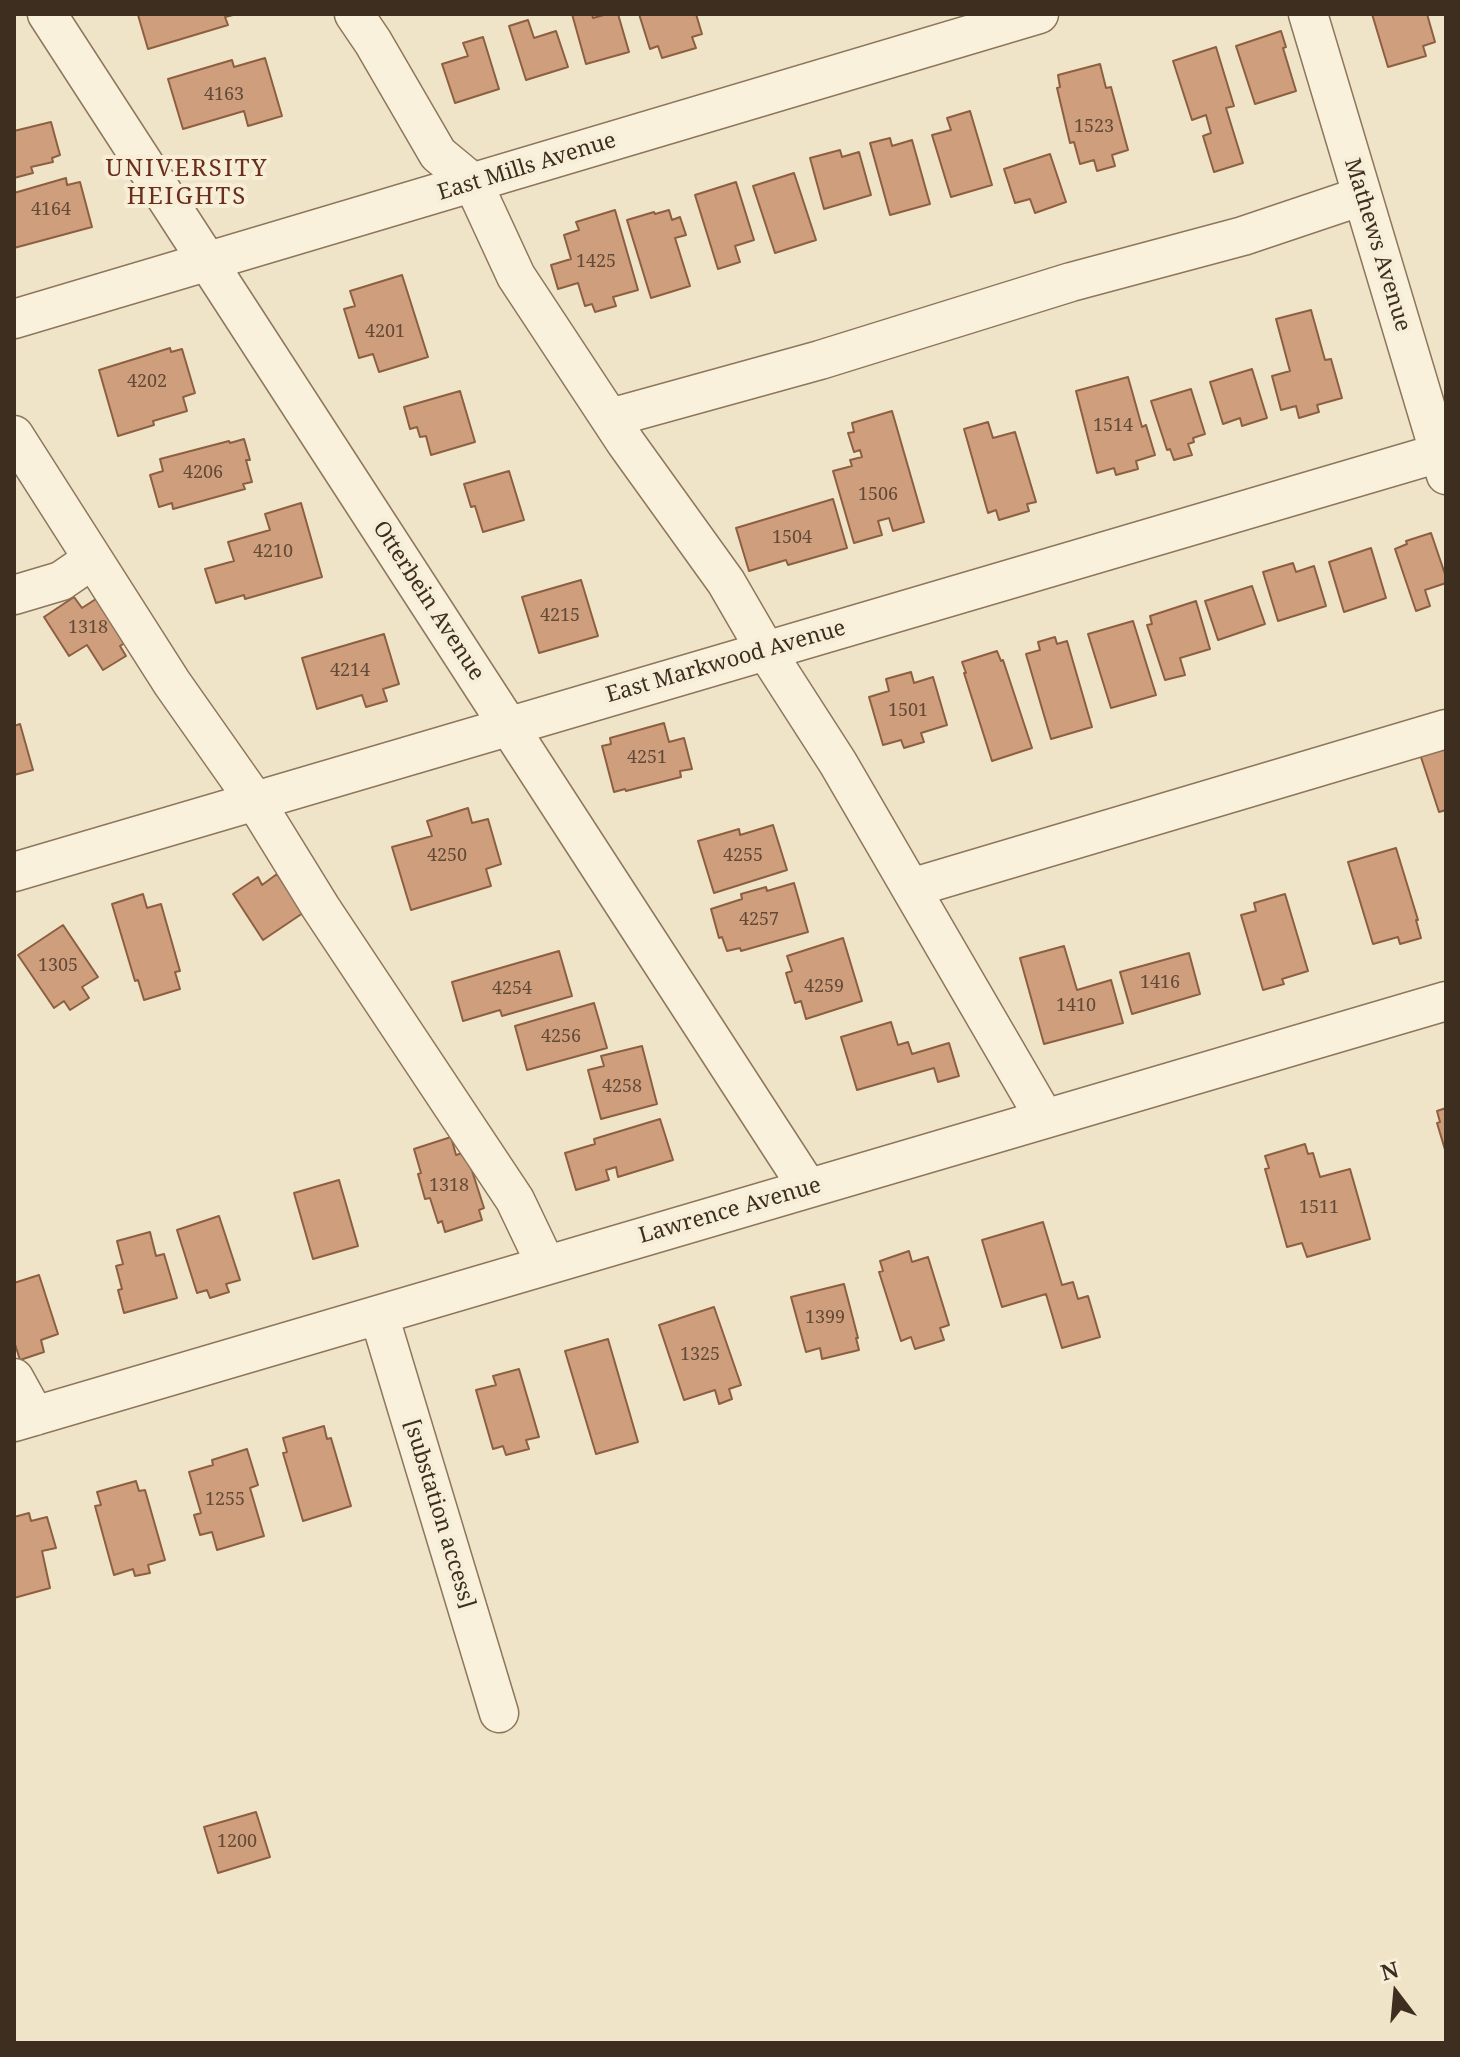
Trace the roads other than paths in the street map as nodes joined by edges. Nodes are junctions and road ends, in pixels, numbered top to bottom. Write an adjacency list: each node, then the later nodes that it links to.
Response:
1 (47, 14): 7 (street, Otterbein Avenue)
2 (354, 14): 5 (street)
3 (1039, 14): 5 (street, East Mills Avenue)
4 (1308, 14): 6 (street, Mathews Avenue)
5 (473, 183): 7 (street, East Mills Avenue); 9 (street)
6 (1362, 196): 9 (street); 11 (street, Mathews Avenue)
7 (208, 262): 8 (street, East Mills Avenue); 15 (street, Otterbein Avenue)
8 (14, 319)
9 (610, 418): 14 (street)
10 (14, 435): 12 (street)
11 (1442, 465): 14 (street, East Markwood Avenue)
12 (93, 559): 13 (street); 17 (street)
13 (14, 595)
14 (766, 651): 15 (street, East Markwood Avenue); 19 (street)
15 (510, 726): 17 (street, East Markwood Avenue); 22 (street, Otterbein Avenue)
16 (1446, 729): 19 (street)
17 (255, 801): 18 (street, East Markwood Avenue); 23 (street)
18 (14, 872)
19 (911, 888): 21 (street)
20 (1446, 1001): 21 (street, Lawrence Avenue)
21 (1045, 1119): 22 (street, Lawrence Avenue)
22 (808, 1188): 23 (street, Lawrence Avenue)
23 (546, 1265): 24 (street, Lawrence Avenue)
24 (379, 1315): 26 (street, Lawrence Avenue); 27 (street, [substation access])
25 (14, 1378): 26 (street)
26 (24, 1419)
27 (499, 1713)

